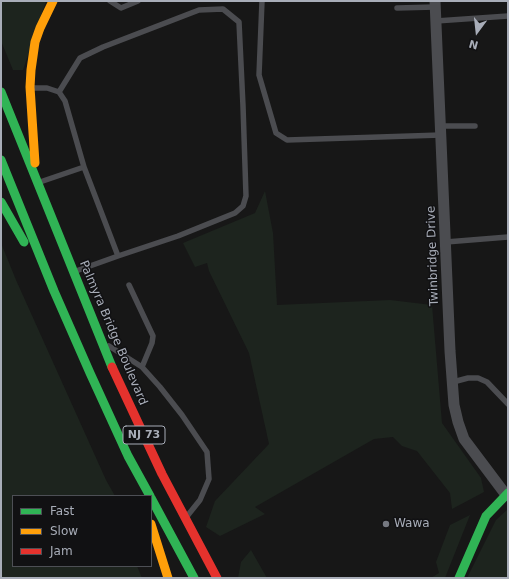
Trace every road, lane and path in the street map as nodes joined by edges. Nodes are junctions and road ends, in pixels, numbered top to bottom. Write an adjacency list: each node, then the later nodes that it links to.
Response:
1 (53, 1): 9 (main road)
2 (110, 1): 3 (lane)
3 (138, 1)
4 (262, 1): 13 (lane)
5 (435, 4): 6 (lane); 8 (street, Twinbridge Drive)
6 (397, 8)
7 (508, 16): 8 (lane)
8 (436, 21): 13 (street, Twinbridge Drive)
9 (30, 87): 11 (lane); 16 (main road)
10 (1, 92): 16 (main road, Palmyra Bridge Boulevard / NJ 73)
11 (59, 92): 15 (lane); 20 (lane)
12 (475, 126): 13 (lane)
13 (441, 130): 19 (street, Twinbridge Drive)
14 (1, 160): 23 (main road, NJ 73)
15 (84, 167): 16 (lane); 20 (lane)
16 (37, 183): 21 (main road, Palmyra Bridge Boulevard / NJ 73)
17 (1, 202): 23 (main road)
18 (508, 237): 19 (lane)
19 (446, 242): 26 (street, Twinbridge Drive)
20 (118, 256): 21 (lane)
21 (74, 272): 24 (main road, Palmyra Bridge Boulevard / NJ 73)
22 (129, 285): 25 (lane)
23 (54, 291): 28 (main road, NJ 73)
24 (101, 341): 25 (lane); 33 (main road, Palmyra Bridge Boulevard / NJ 73)
25 (142, 367): 33 (lane)
26 (453, 382): 27 (lane); 29 (street, Twinbridge Drive)
27 (508, 404)
28 (128, 456): 30 (main road); 31 (main road, NJ 73)
29 (507, 494): 38 (main road)
30 (142, 495)
31 (149, 495)
32 (152, 501): 36 (main road, NJ 73)
33 (185, 518): 37 (main road, Palmyra Bridge Boulevard / NJ 73)
34 (152, 527): 35 (main road)
35 (168, 578)
36 (194, 578)
37 (217, 578)
38 (459, 578)

